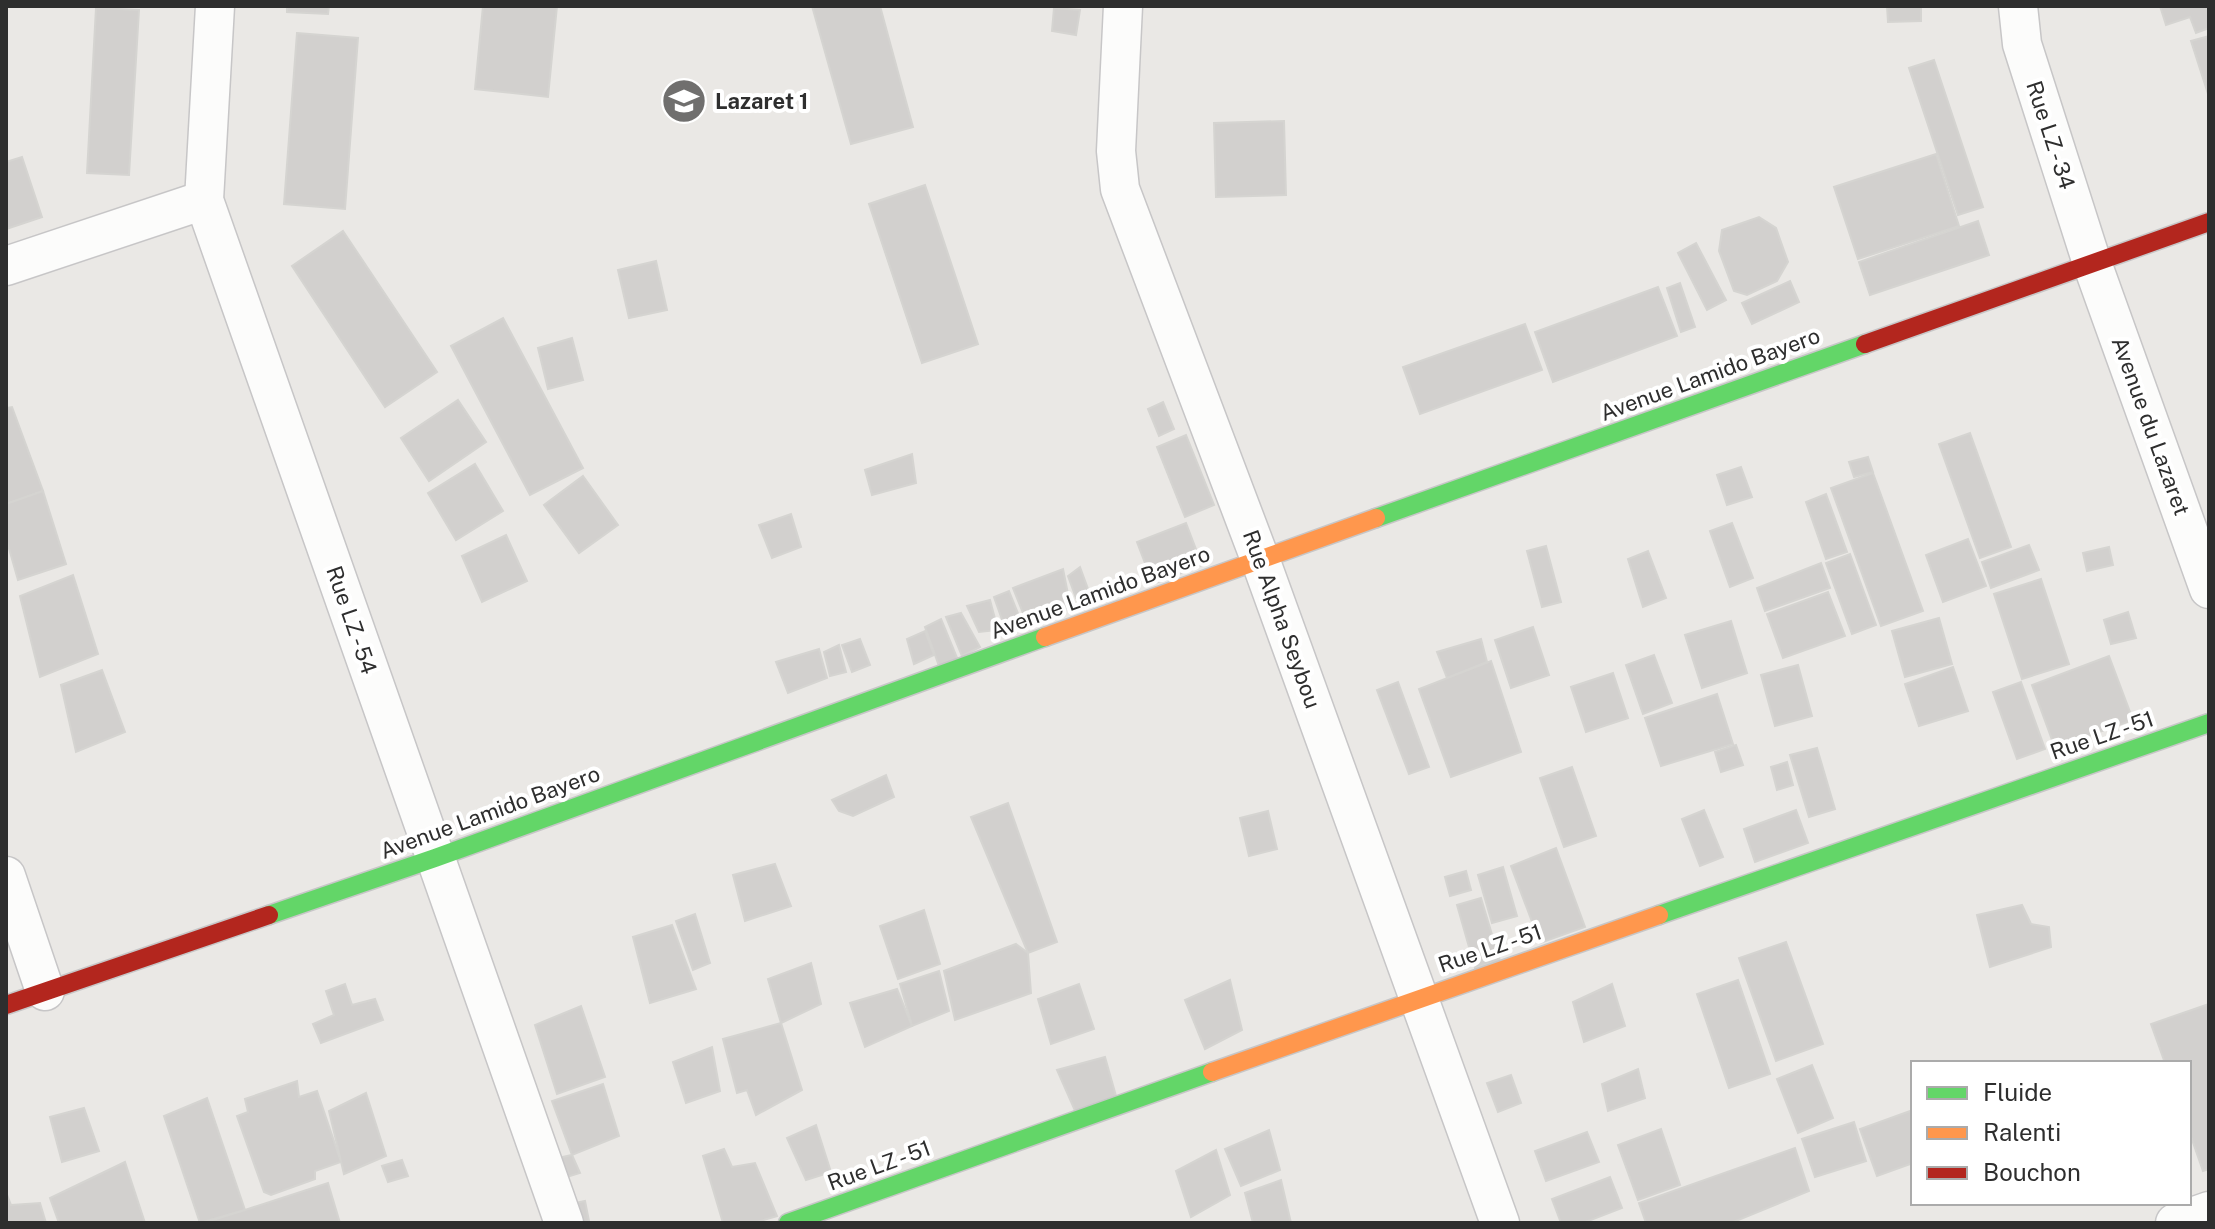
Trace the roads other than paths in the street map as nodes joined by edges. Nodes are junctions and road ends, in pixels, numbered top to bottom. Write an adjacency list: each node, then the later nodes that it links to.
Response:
1 (215, 6): 4 (street, Rue LZ - 54)
2 (1123, 6): 8 (street, Rue Alpha Seybou)
3 (2018, 6): 6 (street, Rue LZ - 34)
4 (204, 200): 7 (street); 11 (street, Rue LZ - 54)
5 (2209, 222): 6 (street, Avenue Lamido Bayero)
6 (2092, 263): 8 (street, Avenue Lamido Bayero); 9 (street, Avenue du Lazaret)
7 (6, 266)
8 (1260, 559): 11 (street, Avenue Lamido Bayero); 14 (street, Rue Alpha Seybou)
9 (2209, 589)
10 (2209, 723): 14 (street, Rue LZ - 51)
11 (435, 858): 13 (street, Avenue Lamido Bayero); 17 (street, Rue LZ - 54)
12 (6, 876): 13 (street)
13 (45, 991): 15 (street, Avenue Lamido Bayero)
14 (1420, 998): 18 (street, Rue LZ - 51); 19 (street, Rue Alpha Seybou)
15 (6, 1005)
16 (2209, 1211): 20 (street)
17 (564, 1223)
18 (788, 1223)
19 (1500, 1223)
20 (2175, 1223)

